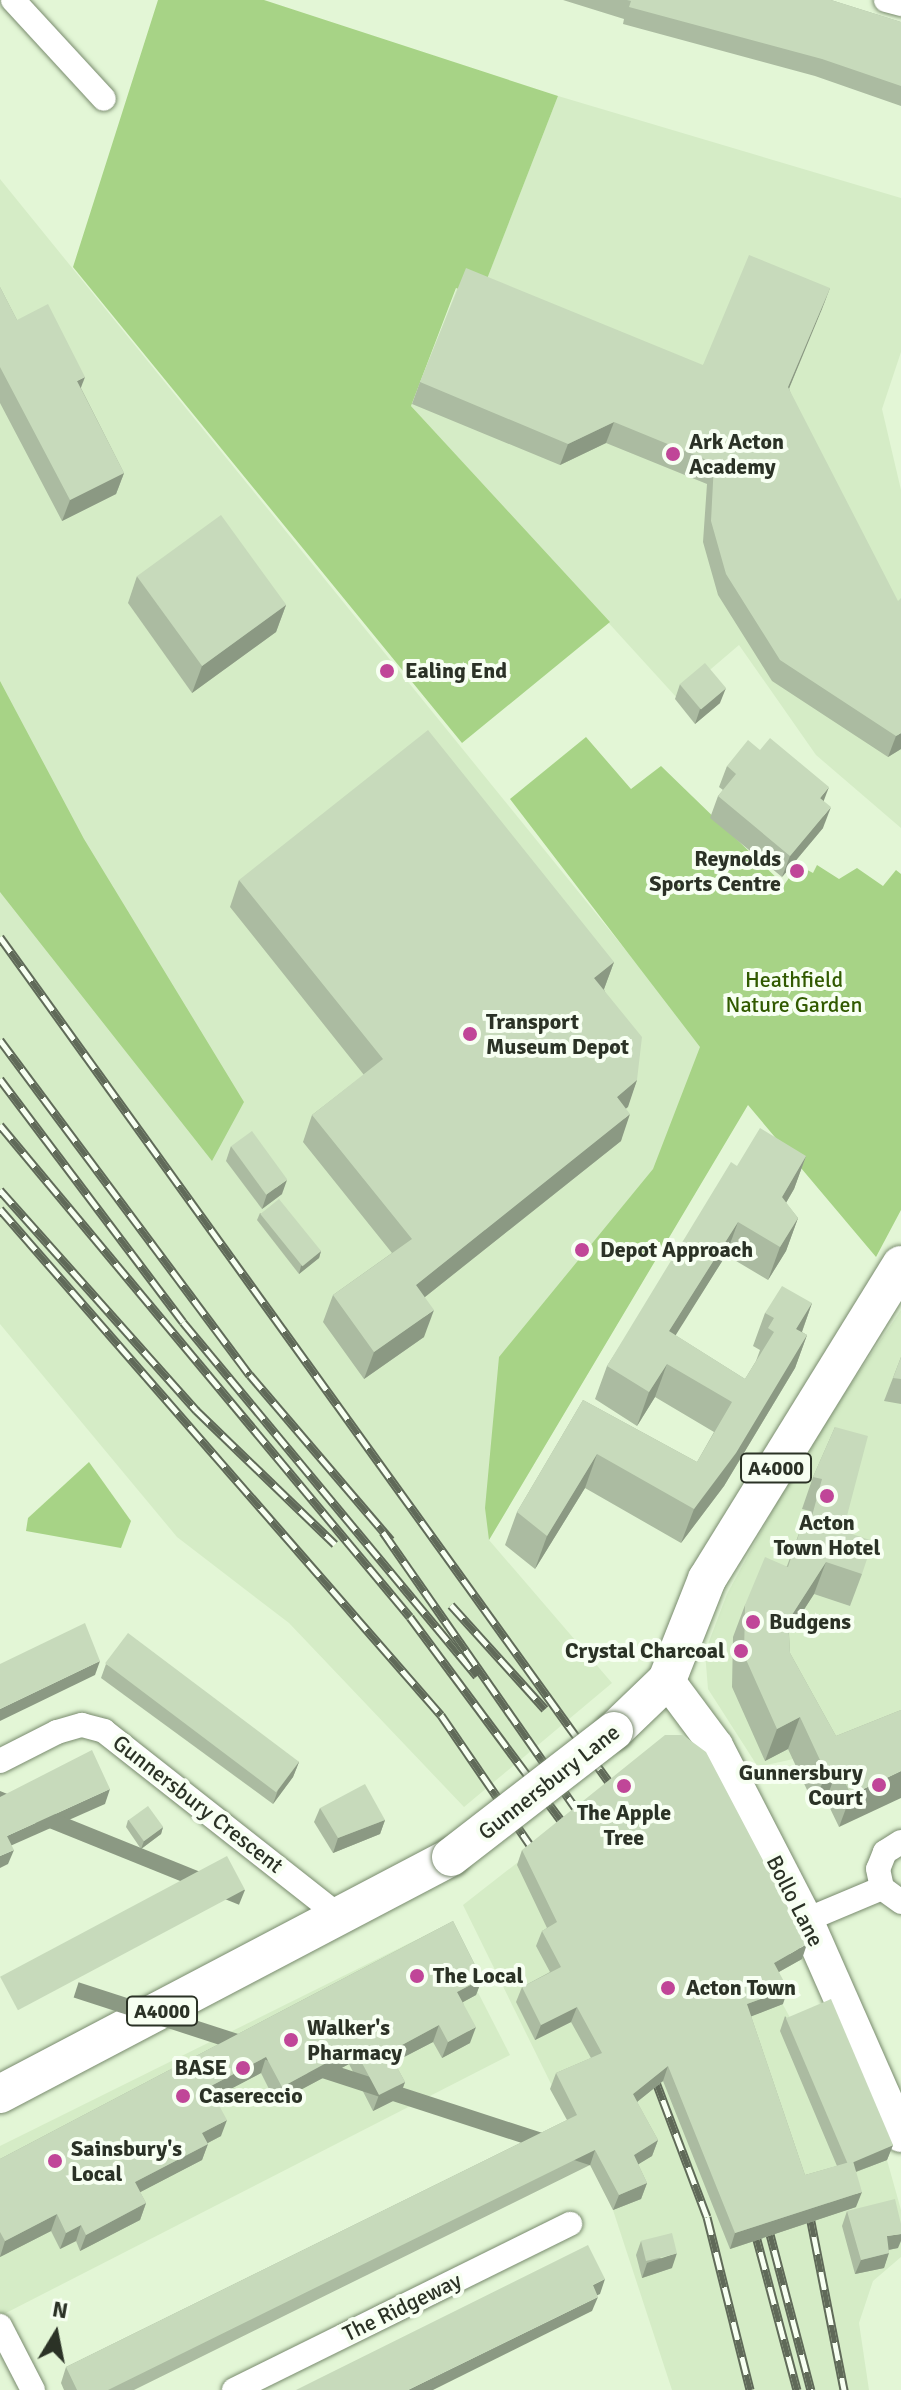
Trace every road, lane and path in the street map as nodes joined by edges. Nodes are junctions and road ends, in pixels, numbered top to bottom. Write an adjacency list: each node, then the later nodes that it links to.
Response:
1 (13, 0): 4 (street)
2 (886, 0): 3 (street)
3 (901, 4)
4 (104, 99)
5 (901, 1265): 6 (main road, Gunnersbury Lane / A4000)
6 (667, 1680): 10 (main road, Gunnersbury Lane / A4000, bridge); 11 (street, Bollo Lane)
7 (0, 1761): 10 (street, Gunnersbury Crescent)
8 (901, 1842): 9 (street)
9 (892, 1895): 11 (street)
10 (342, 1918): 12 (main road, Gunnersbury Lane / A4000)
11 (806, 1920): 13 (street, Bollo Lane)
12 (0, 2094)
13 (901, 2135)
14 (570, 2224): 17 (street, The Ridgeway)
15 (0, 2326): 16 (street)
16 (33, 2390)
17 (234, 2390)

